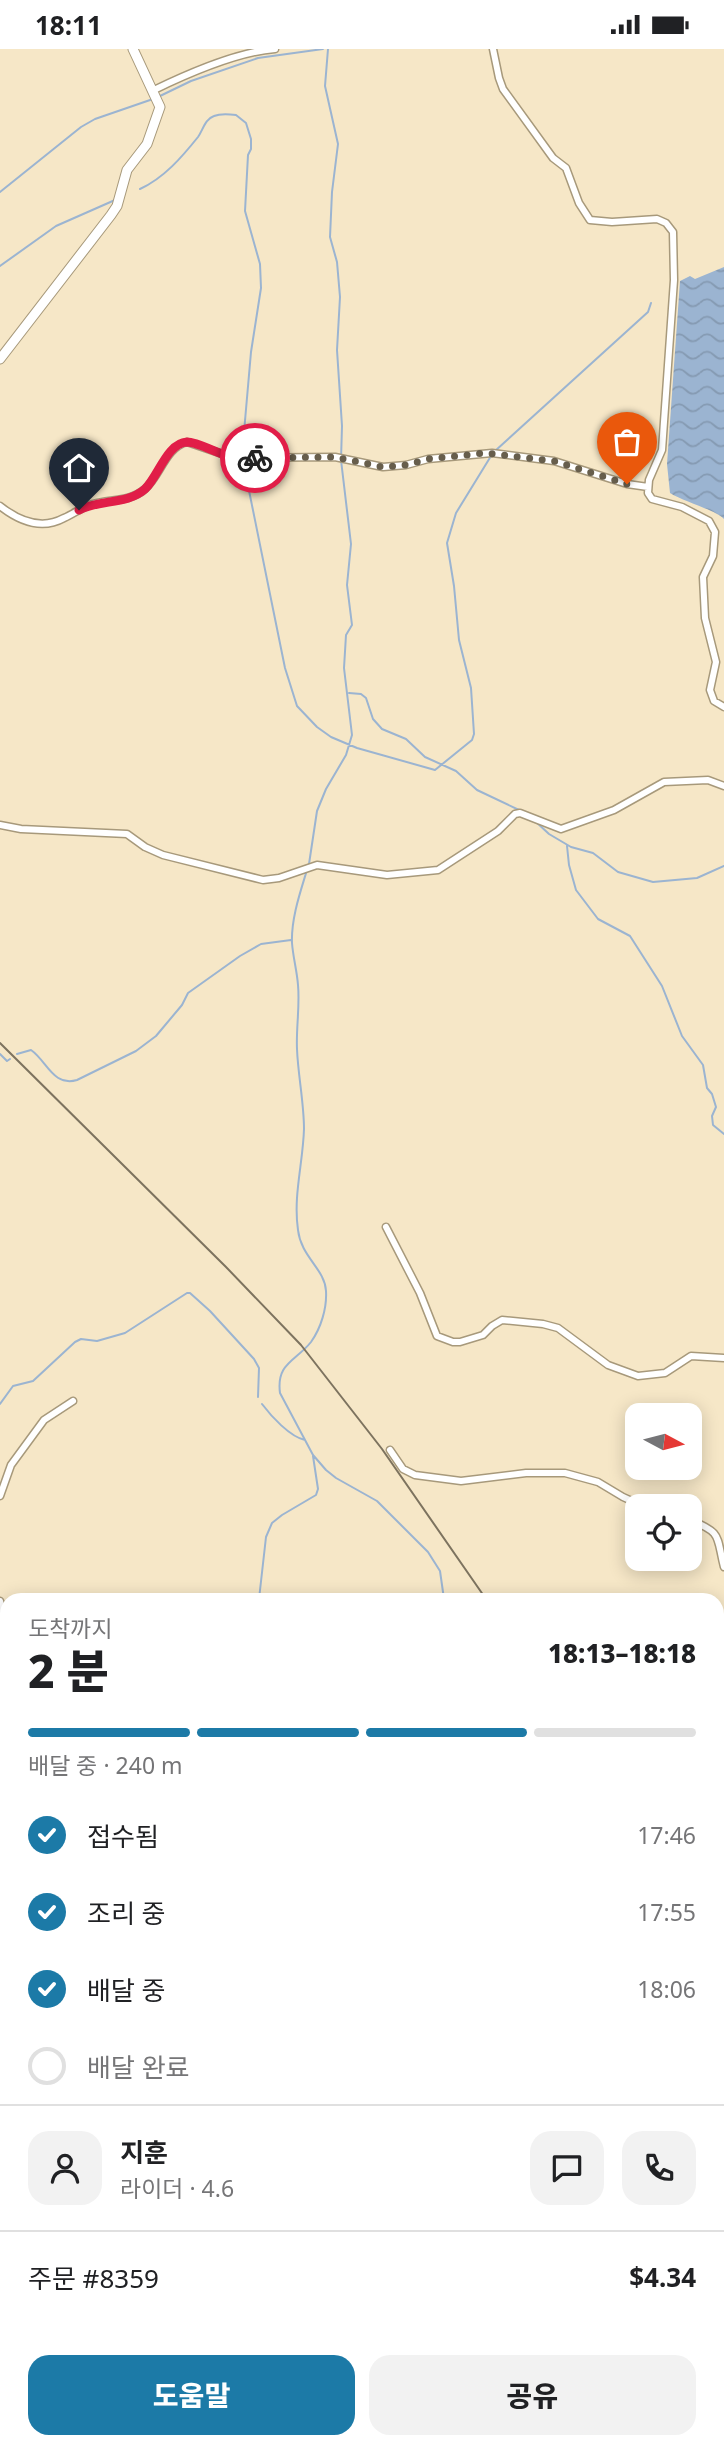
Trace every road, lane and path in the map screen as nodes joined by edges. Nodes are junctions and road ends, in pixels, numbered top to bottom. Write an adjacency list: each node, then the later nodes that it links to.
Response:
1 (134, 49): 4 (street)
2 (275, 49): 4 (street)
3 (493, 49): 6 (street)
4 (154, 90): 5 (street)
5 (0, 359)
6 (648, 487): 7 (street); 8 (street)
7 (1, 508)
8 (724, 707)
9 (724, 786): 10 (street)
10 (0, 825)
11 (386, 1227): 12 (street)
12 (724, 1358)
13 (72, 1401): 15 (street)
14 (390, 1450): 16 (street)
15 (0, 1496)
16 (625, 1498)
17 (702, 1526): 18 (street)
18 (724, 1567)

